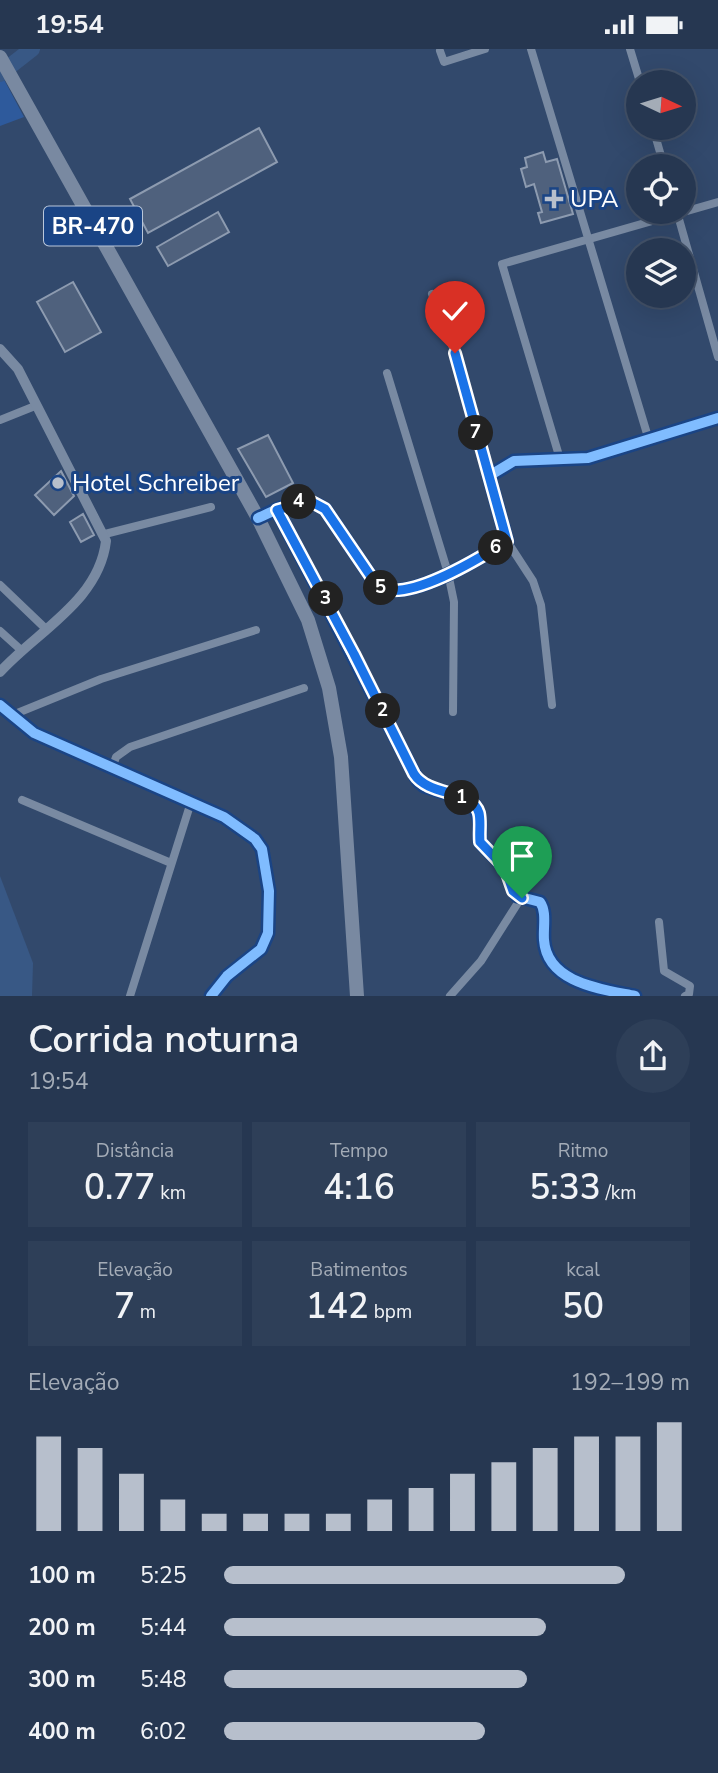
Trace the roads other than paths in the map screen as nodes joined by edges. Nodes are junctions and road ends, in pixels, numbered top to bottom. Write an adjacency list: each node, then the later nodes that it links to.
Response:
1 (485, 49): 4 (street)
2 (531, 49): 11 (street)
3 (630, 49): 6 (street)
4 (440, 51)
5 (1, 58): 24 (highway, BR-470)
6 (636, 70)
7 (718, 202): 8 (street)
8 (696, 208)
9 (640, 224): 11 (street)
10 (680, 224): 14 (street)
11 (590, 239): 19 (street); 20 (street)
12 (432, 294): 21 (street)
13 (0, 349): 16 (street)
14 (718, 357)
15 (387, 373): 27 (street)
16 (35, 406): 18 (street); 25 (street)
17 (718, 418): 19 (street)
18 (0, 420)
19 (648, 437): 20 (street)
20 (560, 459): 21 (street)
21 (489, 476): 26 (street)
22 (211, 507): 25 (street)
23 (277, 510): 24 (street); 27 (street); 43 (street)
24 (258, 518): 47 (highway, BR-470)
25 (105, 534): 29 (street)
26 (507, 541): 27 (street); 36 (street)
27 (448, 573): 37 (street)
28 (0, 585): 29 (street)
29 (46, 629): 32 (street)
30 (256, 630): 38 (street)
31 (0, 631): 32 (street)
32 (21, 650): 33 (street)
33 (0, 672)
34 (304, 688): 39 (street)
35 (0, 705): 38 (street)
36 (552, 705)
37 (453, 712)
38 (10, 716): 39 (street)
39 (112, 769): 41 (street)
40 (22, 800): 42 (street)
41 (191, 802): 42 (street); 46 (street)
42 (171, 863): 45 (street)
43 (522, 898): 48 (street); 49 (street)
44 (659, 922): 50 (street)
45 (130, 996)
46 (211, 996)
47 (357, 996)
48 (450, 996)
49 (635, 996)
50 (685, 996)

